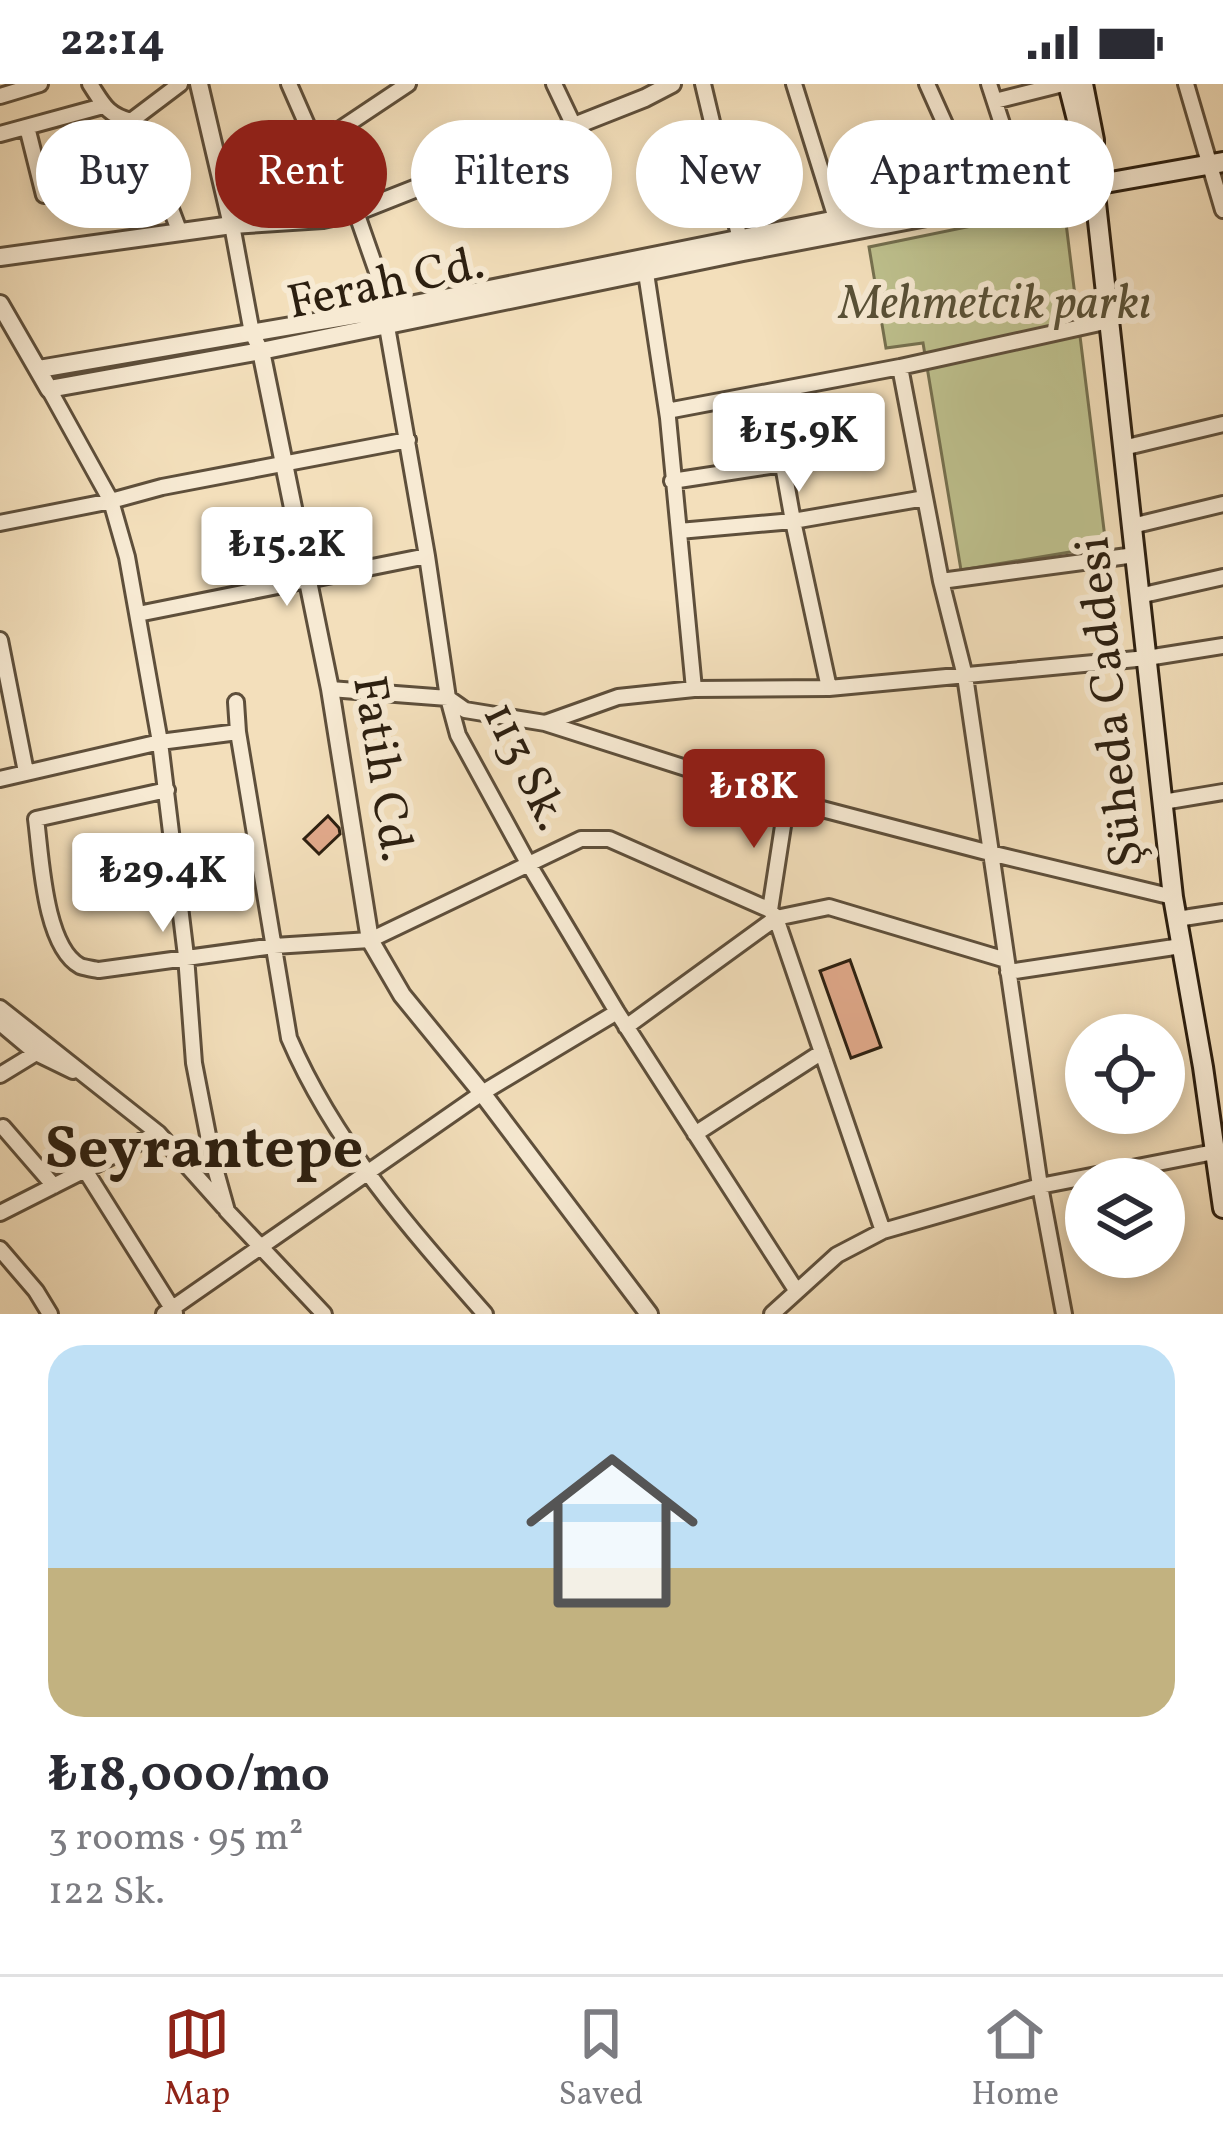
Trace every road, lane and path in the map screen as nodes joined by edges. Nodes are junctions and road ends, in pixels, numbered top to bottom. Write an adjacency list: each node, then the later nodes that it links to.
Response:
1 (40, 84): 17 (street)
2 (90, 84): 19 (street)
3 (180, 84): 21 (street)
4 (199, 84): 32 (street, Fatih Cd.)
5 (289, 84): 22 (street, 113 Sk.)
6 (408, 84): 23 (street)
7 (554, 84): 24 (street)
8 (672, 84): 16 (street)
9 (703, 84): 45 (street)
10 (794, 84): 36 (street)
11 (927, 84): 26 (street)
12 (989, 84): 18 (street)
13 (1066, 84): 18 (street); 28 (main road)
14 (1082, 84): 29 (main road)
15 (1186, 84): 34 (street)
16 (642, 91): 25 (street)
17 (0, 96)
18 (994, 101): 27 (street)
19 (104, 106): 20 (street); 30 (street)
20 (127, 120)
21 (132, 120)
22 (306, 120)
23 (354, 120)
24 (571, 120)
25 (586, 120)
26 (943, 120)
27 (1000, 120)
28 (1076, 120)
29 (1090, 120)
30 (27, 127): 31 (street); 33 (street)
31 (0, 134)
32 (215, 152)
33 (36, 163)
34 (1217, 163): 35 (main road); 37 (street)
35 (1114, 181)
36 (827, 190)
37 (1223, 210)
38 (178, 228): 44 (street)
39 (215, 228): 44 (street)
40 (233, 228): 51 (street, Fatih Cd.)
41 (362, 228): 49 (street, 113 Sk.)
42 (827, 228): 45 (street, Ferah Cd.)
43 (1099, 228): 50 (main road, Şüheda Caddesi)
44 (180, 233): 46 (street)
45 (741, 244): 47 (street, Ferah Cd.); 49 (street, Ferah Cd.)
46 (0, 257)
47 (646, 273): 49 (street, Ferah Cd.); 57 (street)
48 (0, 304): 54 (street)
49 (386, 317): 51 (street, Ferah Cd.); 52 (street, Ferah Cd.); 59 (street, 113 Sk.)
50 (1109, 321): 53 (street); 60 (main road, Şüheda Caddesi)
51 (252, 333): 52 (street, Fatih Cd.); 54 (street, Ferah Cd.)
52 (261, 351): 55 (street, Ferah Cd.); 62 (street, Fatih Cd.)
53 (900, 367): 56 (street); 64 (street)
54 (38, 369): 55 (street)
55 (50, 389): 65 (street)
56 (770, 392): 57 (street); 61 (street)
57 (667, 411): 63 (street)
58 (1223, 424): 60 (street)
59 (408, 440): 62 (street); 72 (street, 113 Sk.)
60 (1123, 448): 69 (main road, Şüheda Caddesi)
61 (783, 464): 63 (street); 67 (street)
62 (285, 465): 65 (street); 74 (street, Fatih Cd.)
63 (672, 481): 70 (street)
64 (925, 498): 67 (street); 75 (street)
65 (111, 501): 68 (street); 77 (street)
66 (1223, 504): 69 (street)
67 (793, 521): 70 (street); 82 (street)
68 (0, 523)
69 (1132, 526): 71 (main road, Şüheda Caddesi)
70 (679, 531): 84 (street)
71 (1135, 555): 75 (street); 76 (main road, Şüheda Caddesi)
72 (427, 556): 74 (street); 85 (street, 113 Sk.)
73 (1223, 577): 76 (street)
74 (309, 580): 77 (street); 83 (street, Fatih Cd.)
75 (941, 581): 81 (street)
76 (1139, 596): 80 (main road, Şüheda Caddesi)
77 (138, 614): 89 (street)
78 (0, 640): 90 (street)
79 (1223, 646): 80 (street)
80 (1147, 658): 81 (street); 95 (main road, Şüheda Caddesi)
81 (965, 676): 82 (street); 96 (street)
82 (829, 688): 84 (street)
83 (330, 689): 85 (street); 102 (street, Fatih Cd.)
84 (694, 689): 87 (street)
85 (448, 698): 87 (street); 97 (street, 113 Sk.)
86 (236, 702): 88 (street)
87 (544, 722): 94 (street)
88 (238, 732): 89 (street); 103 (street)
89 (160, 742): 90 (street); 92 (street)
90 (26, 772): 91 (street)
91 (0, 779)
92 (167, 790): 105 (street); 105 (street)
93 (1223, 792): 95 (street)
94 (787, 800): 96 (street); 100 (street)
95 (1162, 802): 98 (main road, Şüheda Caddesi)
96 (990, 854): 98 (street); 106 (street)
97 (528, 863): 100 (street); 102 (street); 108 (street, 113 Sk.)
98 (1173, 897): 101 (main road, Şüheda Caddesi)
99 (1223, 913): 101 (street)
100 (773, 914): 106 (street); 110 (street); 111 (street)
101 (1177, 919): 104 (main road, Şüheda Caddesi)
102 (370, 940): 103 (street); 116 (street, Fatih Cd.)
103 (274, 946): 105 (street); 122 (street)
104 (1181, 946): 106 (street); 113 (main road, Şüheda Caddesi)
105 (186, 956): 126 (street)
106 (1007, 966): 124 (street)
107 (0, 1008): 115 (street)
108 (617, 1012): 110 (street, 113 Sk.); 116 (street)
109 (0, 1023): 112 (street)
110 (626, 1027): 119 (street, 113 Sk.)
111 (822, 1052): 119 (street); 128 (street)
112 (36, 1053): 114 (street); 115 (street)
113 (1213, 1065): 120 (main road, Şüheda Caddesi)
114 (0, 1075)
115 (94, 1081): 118 (street)
116 (482, 1093): 122 (street); 136 (street, Fatih Cd.)
117 (3, 1127): 123 (street)
118 (158, 1133): 121 (street); 126 (street)
119 (694, 1134): 131 (street, 113 Sk.)
120 (1214, 1153): 124 (street); 125 (main road, Şüheda Caddesi)
121 (85, 1170): 123 (street); 132 (street)
122 (369, 1172): 129 (street); 135 (street)
123 (54, 1186): 127 (street)
124 (1040, 1186): 128 (street); 138 (street)
125 (1223, 1208)
126 (227, 1211): 129 (street)
127 (0, 1213)
128 (883, 1231): 131 (street)
129 (262, 1247): 132 (street); 134 (street)
130 (0, 1249): 133 (street)
131 (796, 1290): 137 (street)
132 (170, 1312)
133 (50, 1314)
134 (324, 1314)
135 (484, 1314)
136 (649, 1314)
137 (772, 1314)
138 (1064, 1314)

